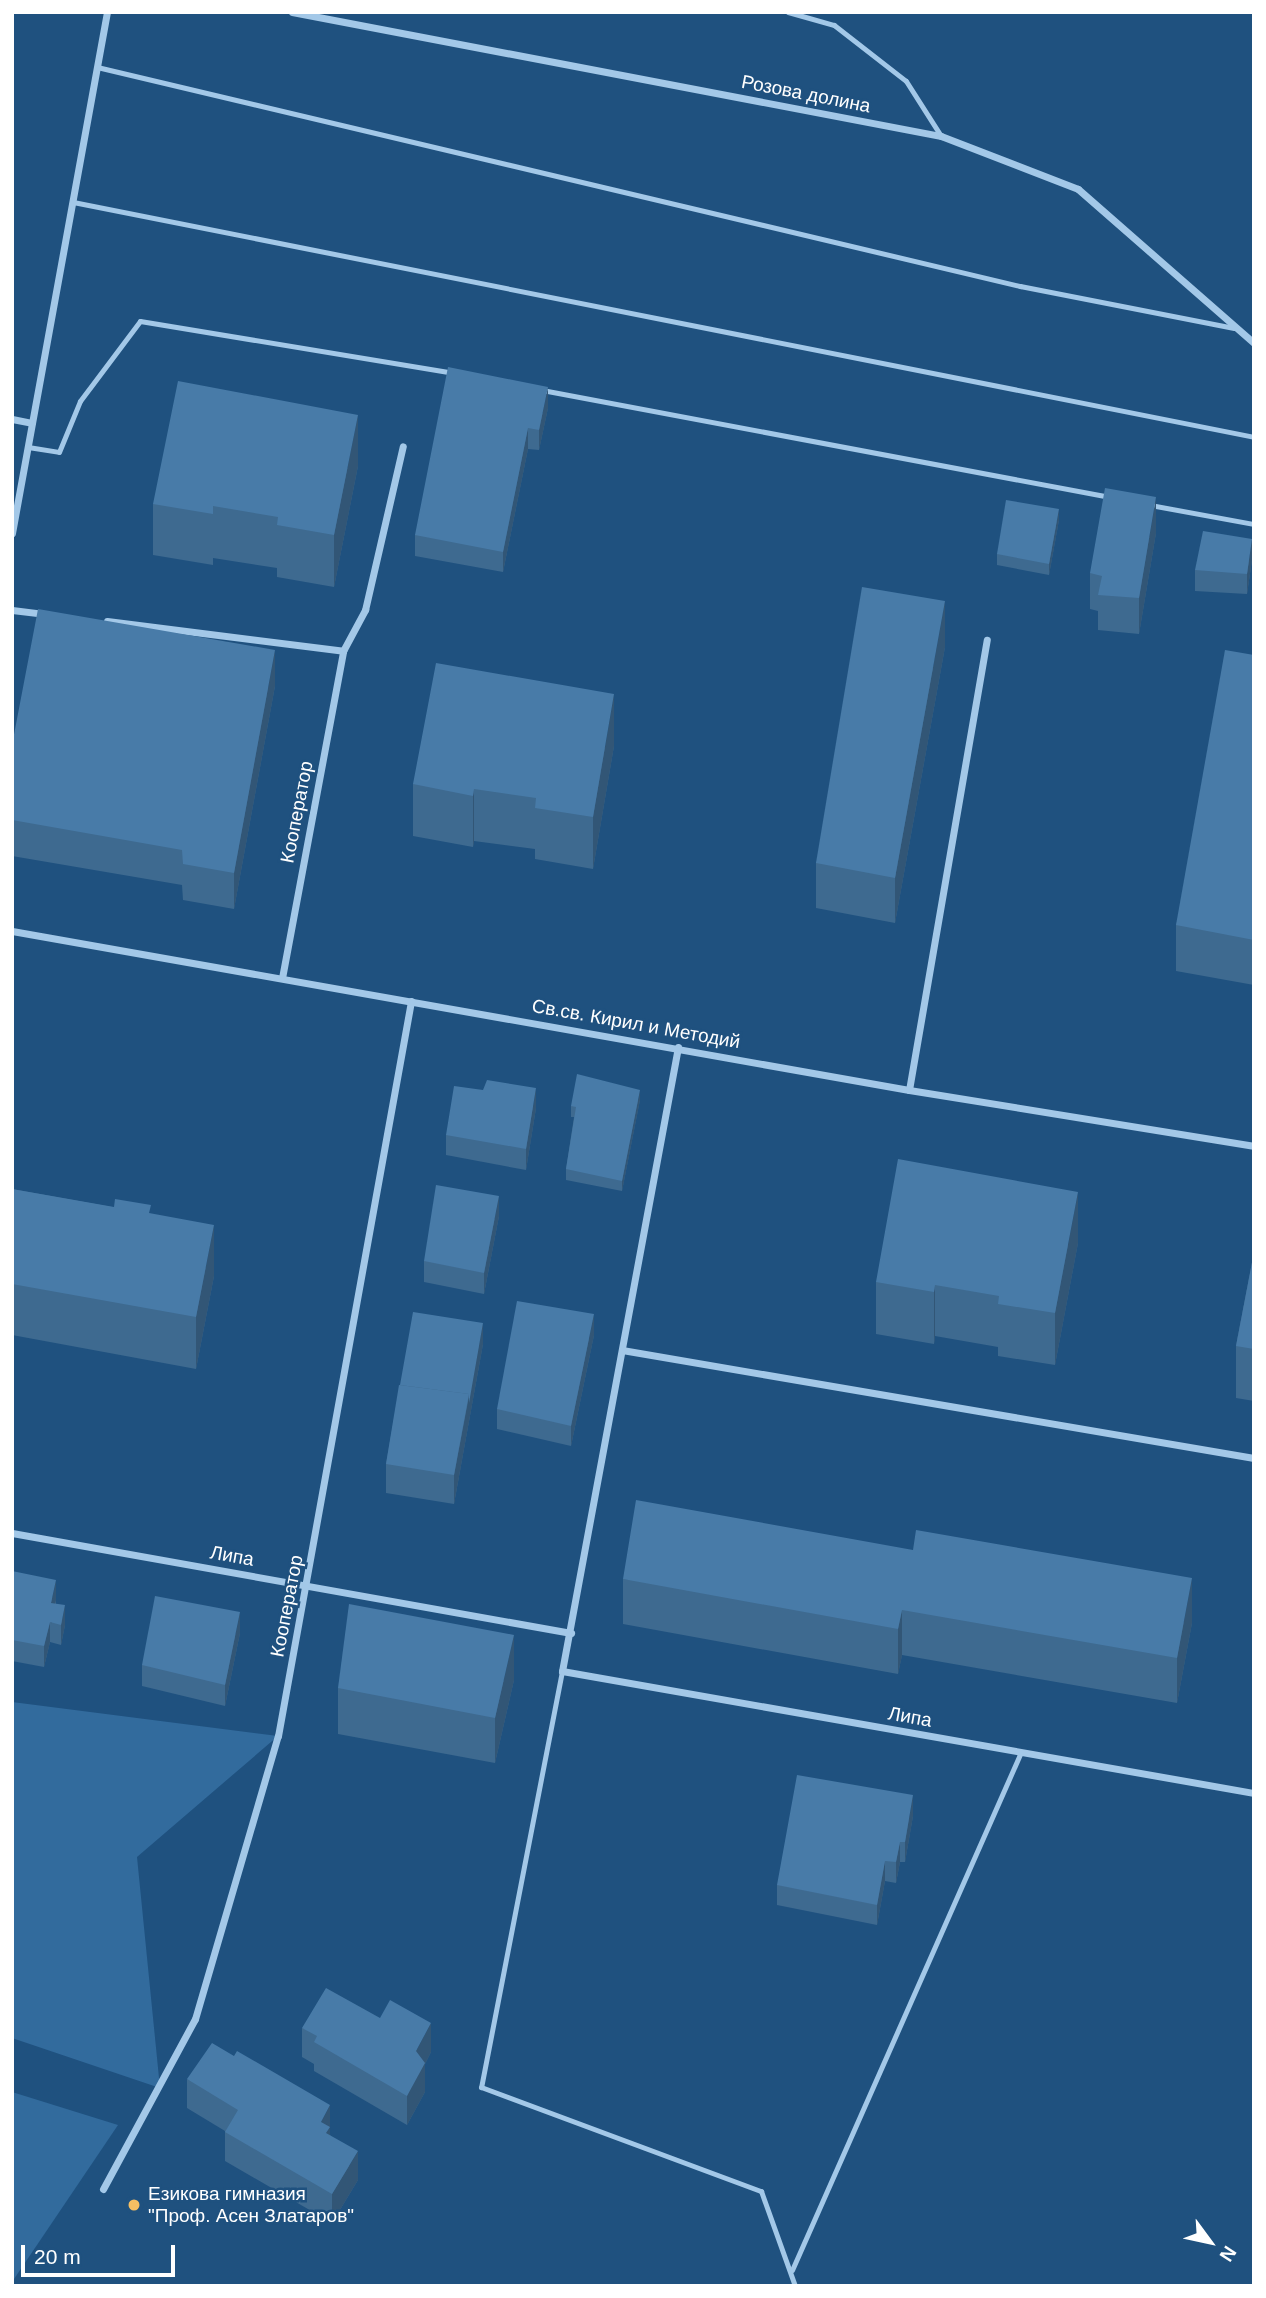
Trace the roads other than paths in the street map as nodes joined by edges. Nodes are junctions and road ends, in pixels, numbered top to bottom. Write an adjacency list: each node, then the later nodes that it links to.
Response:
1 (107, 12): 4 (street)
2 (292, 12): 5 (street, Розова долина)
3 (788, 12): 5 (lane)
4 (97, 67): 6 (street); 7 (lane)
5 (941, 136): 7 (street, Розова долина)
6 (73, 202): 12 (street); 13 (lane)
7 (1237, 328): 8 (street, Розова долина)
8 (1254, 343)
9 (468, 376): 15 (lane)
10 (535, 389): 16 (lane)
11 (12, 419): 12 (street)
12 (32, 423): 15 (street)
13 (1254, 437)
14 (403, 446): 24 (street, Кооператор)
15 (28, 447): 19 (street)
16 (1118, 499)
17 (1145, 504): 18 (lane)
18 (1254, 524)
19 (12, 533)
20 (12, 610): 21 (street)
21 (54, 615)
22 (95, 620): 24 (street)
23 (987, 640): 29 (street)
24 (344, 651): 26 (street, Кооператор)
25 (12, 931): 26 (street, Св.св. Кирил и Методий)
26 (282, 978): 27 (street, Св.св. Кирил и Методий)
27 (411, 1001): 28 (street, Св.св. Кирил и Методий); 34 (street, Кооператор)
28 (678, 1047): 29 (street, Св.св. Кирил и Методий); 31 (street)
29 (909, 1090): 30 (street, Св.св. Кирил и Методий)
30 (1254, 1146)
31 (622, 1350): 32 (street); 35 (street)
32 (1254, 1458)
33 (12, 1533): 34 (street, Липа)
34 (307, 1585): 35 (street, Липа); 39 (street, Кооператор)
35 (571, 1633): 36 (street)
36 (562, 1671): 37 (street, Липа); 40 (lane)
37 (1021, 1752): 38 (street, Липа); 40 (lane)
38 (1254, 1793)
39 (103, 2189)
40 (792, 2270): 41 (lane)
41 (794, 2286)

